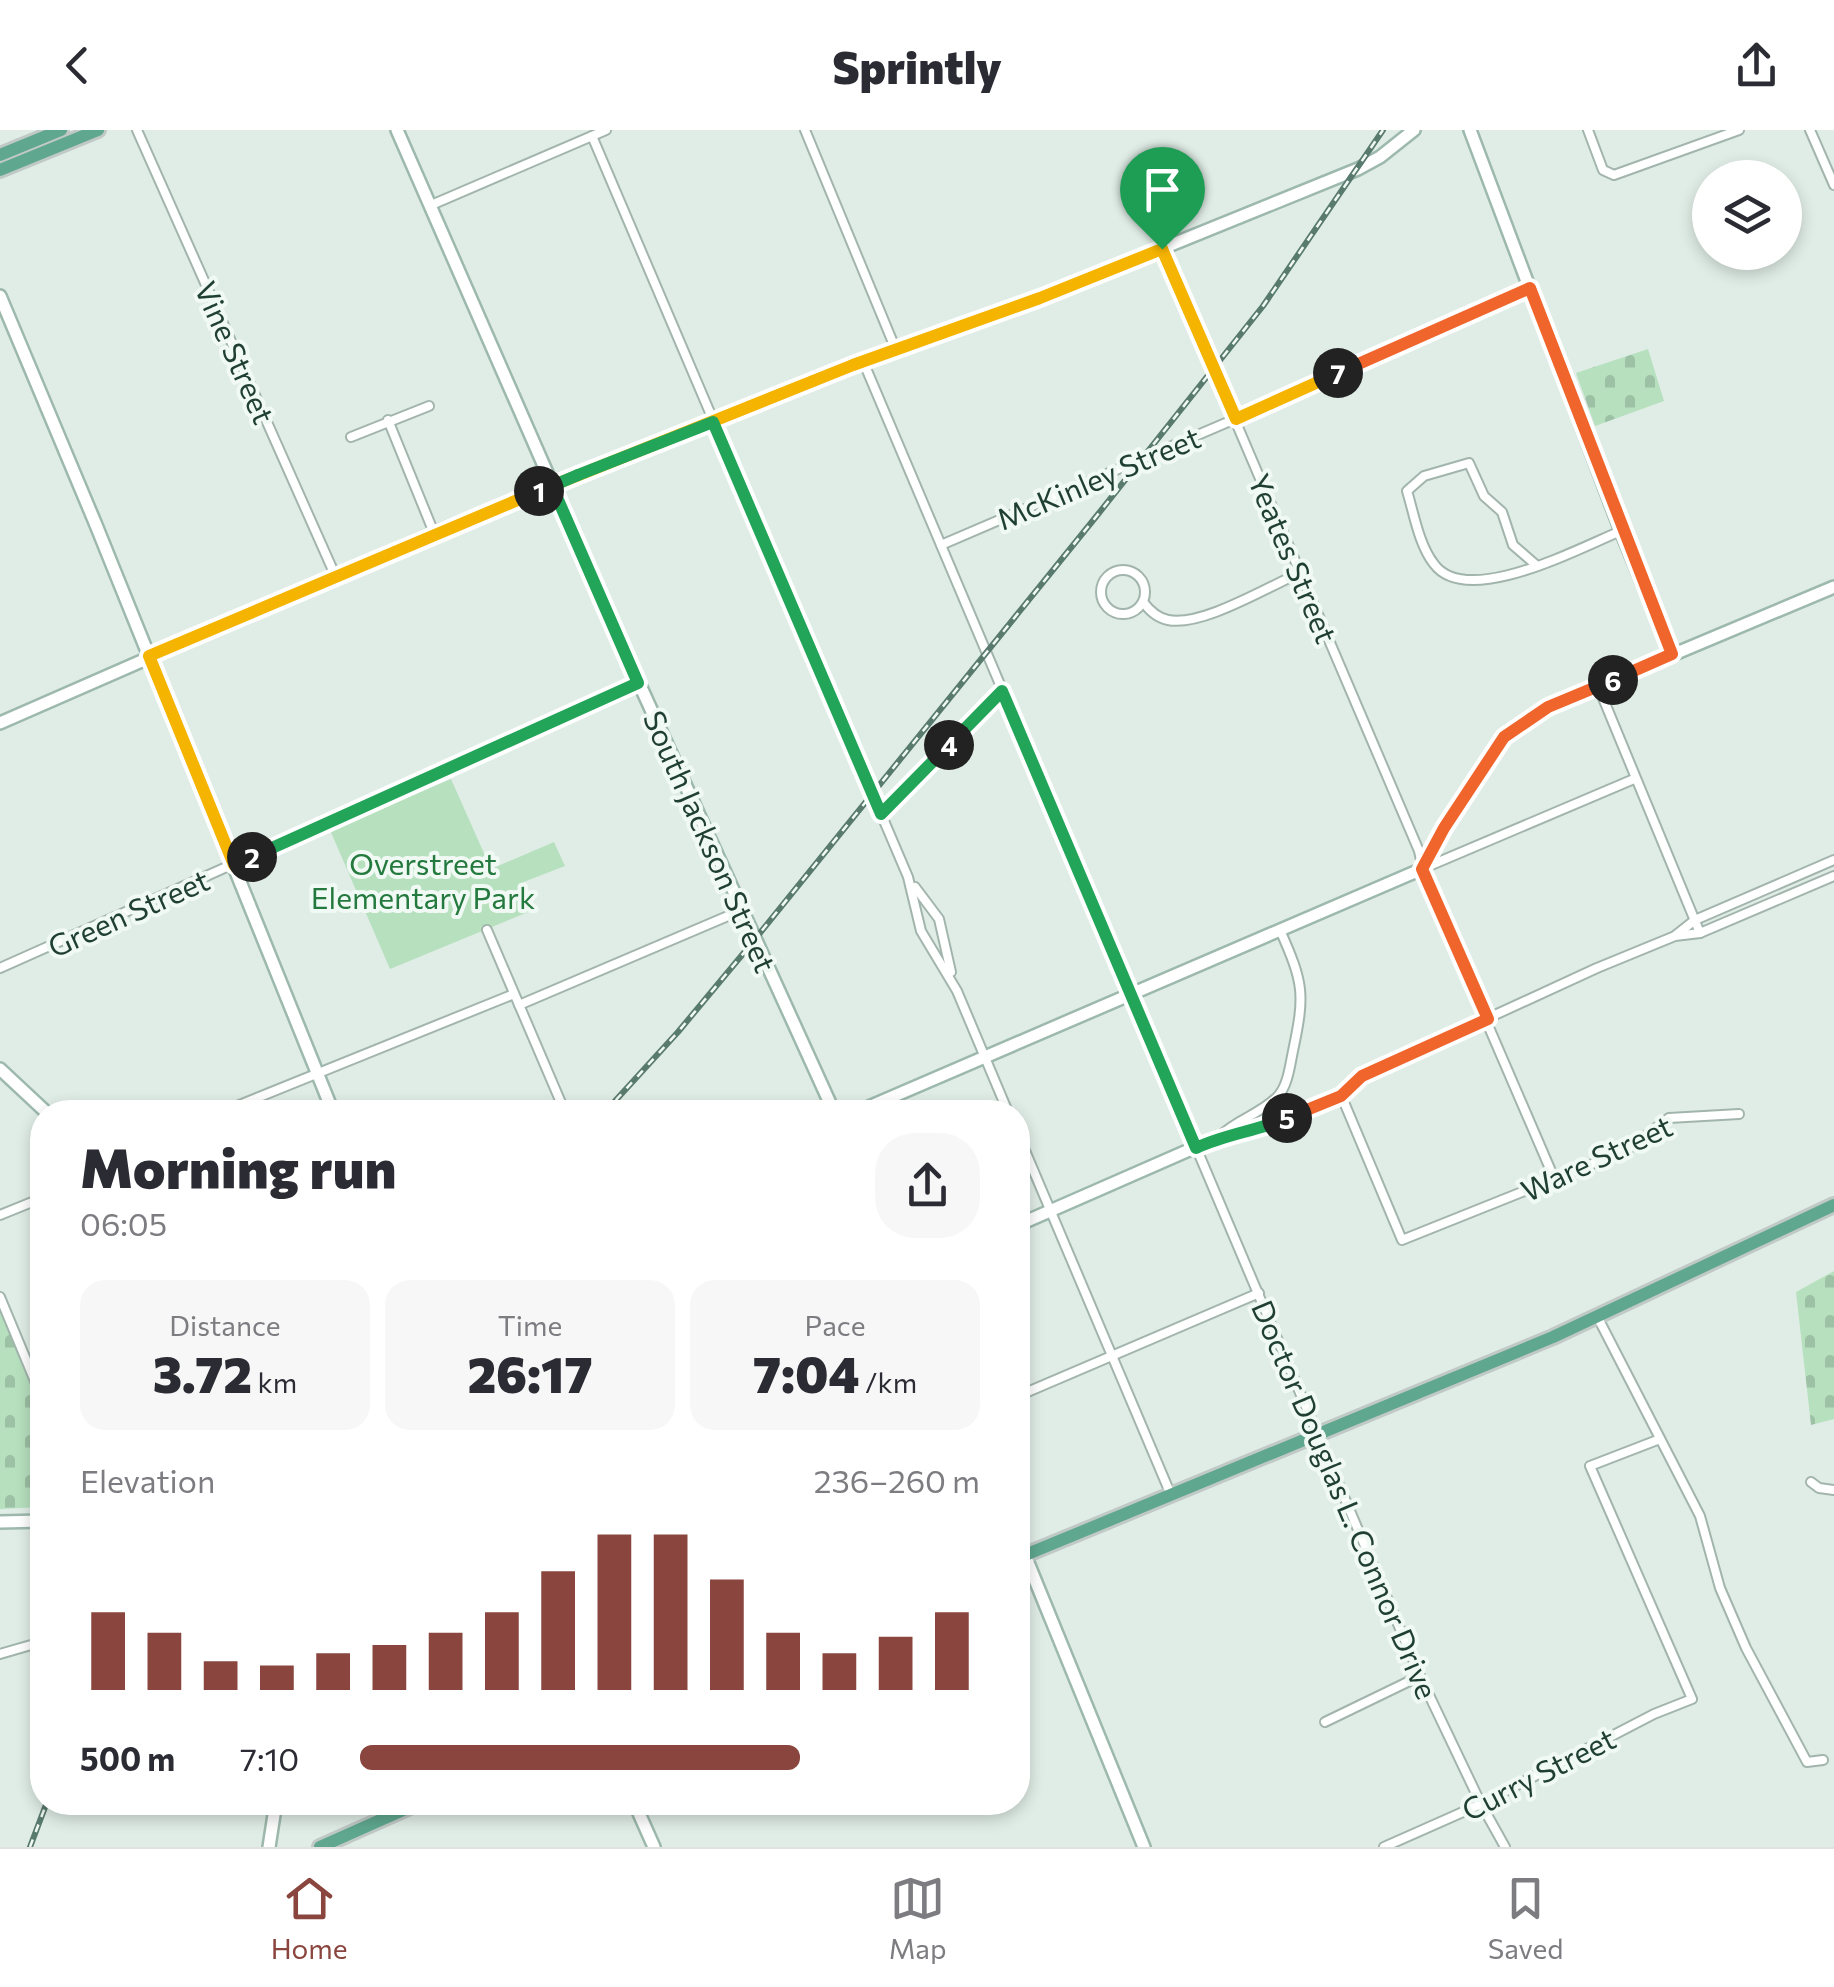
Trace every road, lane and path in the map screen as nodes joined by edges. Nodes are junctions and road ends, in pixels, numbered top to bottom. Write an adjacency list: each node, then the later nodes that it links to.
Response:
1 (62, 130): 13 (main road)
2 (98, 130): 14 (main road)
3 (137, 130): 33 (street, Vine Street)
4 (396, 130): 16 (street, South Jackson Street)
5 (606, 130): 12 (street)
6 (805, 130): 20 (street)
7 (1414, 130): 17 (street)
8 (1470, 130): 18 (street)
9 (1588, 130): 10 (street)
10 (1739, 130)
11 (1810, 130): 15 (street)
12 (592, 136): 16 (street); 25 (street)
13 (0, 155)
14 (0, 170)
15 (1834, 184)
16 (430, 206): 27 (street, South Jackson Street)
17 (1162, 249): 20 (street); 23 (street, Yeates Street)
18 (1530, 288): 23 (street, McKinley Street); 28 (street)
19 (0, 296): 37 (street)
20 (896, 350): 21 (street)
21 (863, 361): 25 (street); 30 (street, Doctor Douglas L. Connor Drive)
22 (430, 406): 24 (street)
23 (1236, 419): 30 (street, McKinley Street); 32 (street, Yeates Street)
24 (388, 420): 26 (street); 29 (street)
25 (713, 422): 27 (street); 43 (street)
26 (351, 437)
27 (552, 486): 29 (street); 38 (street, South Jackson Street)
28 (1622, 531): 31 (street); 36 (street)
29 (434, 533): 33 (street)
30 (941, 545): 40 (street, Doctor Douglas L. Connor Drive)
31 (1536, 565): 31 (street)
32 (1300, 572): 35 (street); 46 (street, Yeates Street)
33 (335, 575): 37 (street)
34 (1834, 587): 36 (street)
35 (1143, 602): 35 (street)
36 (1672, 654): 39 (street)
37 (149, 656): 41 (street); 45 (street)
38 (638, 683): 45 (street, Green Street); 49 (street, South Jackson Street)
39 (1598, 686): 42 (street); 46 (street)
40 (1002, 691): 43 (street); 60 (street, Doctor Douglas L. Connor Drive)
41 (0, 723)
42 (1634, 779): 46 (street); 50 (street)
43 (881, 814): 48 (street)
44 (1834, 860): 50 (street)
45 (234, 865): 57 (street, Green Street); 65 (street)
46 (1422, 869): 52 (street); 62 (street, Yeates Street)
47 (1834, 876): 53 (street)
48 (922, 906): 55 (street); 56 (street)
49 (742, 910): 61 (street); 71 (street, South Jackson Street)
50 (1695, 920): 53 (street); 54 (street)
51 (487, 930): 59 (street)
52 (1280, 930): 60 (street); 75 (street)
53 (1700, 933): 54 (street)
54 (1675, 936): 62 (street)
55 (945, 942): 56 (street); 58 (street)
56 (932, 948): 58 (street)
57 (0, 968)
58 (957, 991): 63 (street)
59 (514, 994): 61 (street); 65 (street)
60 (1130, 995): 63 (street); 78 (street, Doctor Douglas L. Connor Drive)
61 (519, 1005): 70 (street)
62 (1488, 1019): 66 (street); 80 (street, Yeates Street)
63 (983, 1053): 72 (street); 73 (street)
64 (0, 1070): 67 (street)
65 (317, 1073): 68 (street); 69 (street)
66 (1341, 1096): 76 (street); 80 (street, Ware Street)
67 (33, 1100)
68 (251, 1100)
69 (327, 1100)
70 (560, 1100)
71 (829, 1100)
72 (883, 1100)
73 (1003, 1100)
74 (1738, 1114): 80 (street, Ware Street)
75 (1247, 1118): 76 (street); 77 (street)
76 (1252, 1130): 77 (street)
77 (1219, 1137): 78 (street)
78 (1196, 1148): 83 (street); 86 (street, Doctor Douglas L. Connor Drive)
79 (1030, 1162): 83 (street)
80 (1554, 1178)
81 (30, 1203): 84 (street)
82 (1834, 1204): 88 (main road)
83 (1051, 1211): 85 (street); 89 (street)
84 (0, 1215)
85 (1030, 1220)
86 (1258, 1293): 89 (street); 92 (street, Doctor Douglas L. Connor Drive)
87 (0, 1297): 90 (street)
88 (1598, 1318): 92 (main road); 93 (street)
89 (1112, 1355): 91 (street); 96 (street)
90 (30, 1369)
91 (1030, 1391)
92 (1319, 1434): 96 (main road); 103 (street, Doctor Douglas L. Connor Drive)
93 (1660, 1439): 105 (street); 106 (street, Curry Street)
94 (1811, 1482): 95 (street)
95 (1834, 1490)
96 (1171, 1495): 99 (main road)
97 (0, 1522): 98 (street)
98 (30, 1522)
99 (1030, 1552)
100 (1030, 1577): 113 (street)
101 (30, 1645): 102 (street)
102 (0, 1654)
103 (1420, 1676): 104 (street); 106 (street, Doctor Douglas L. Connor Drive)
104 (1325, 1722)
105 (1822, 1760)
106 (1481, 1804): 114 (street, Curry Street); 115 (street, Doctor Douglas L. Connor Drive)
107 (274, 1815): 110 (street)
108 (392, 1815): 111 (main road)
109 (640, 1815): 112 (street)
110 (269, 1847)
111 (320, 1847)
112 (654, 1847)
113 (1144, 1847)
114 (1384, 1847)
115 (1505, 1847)

